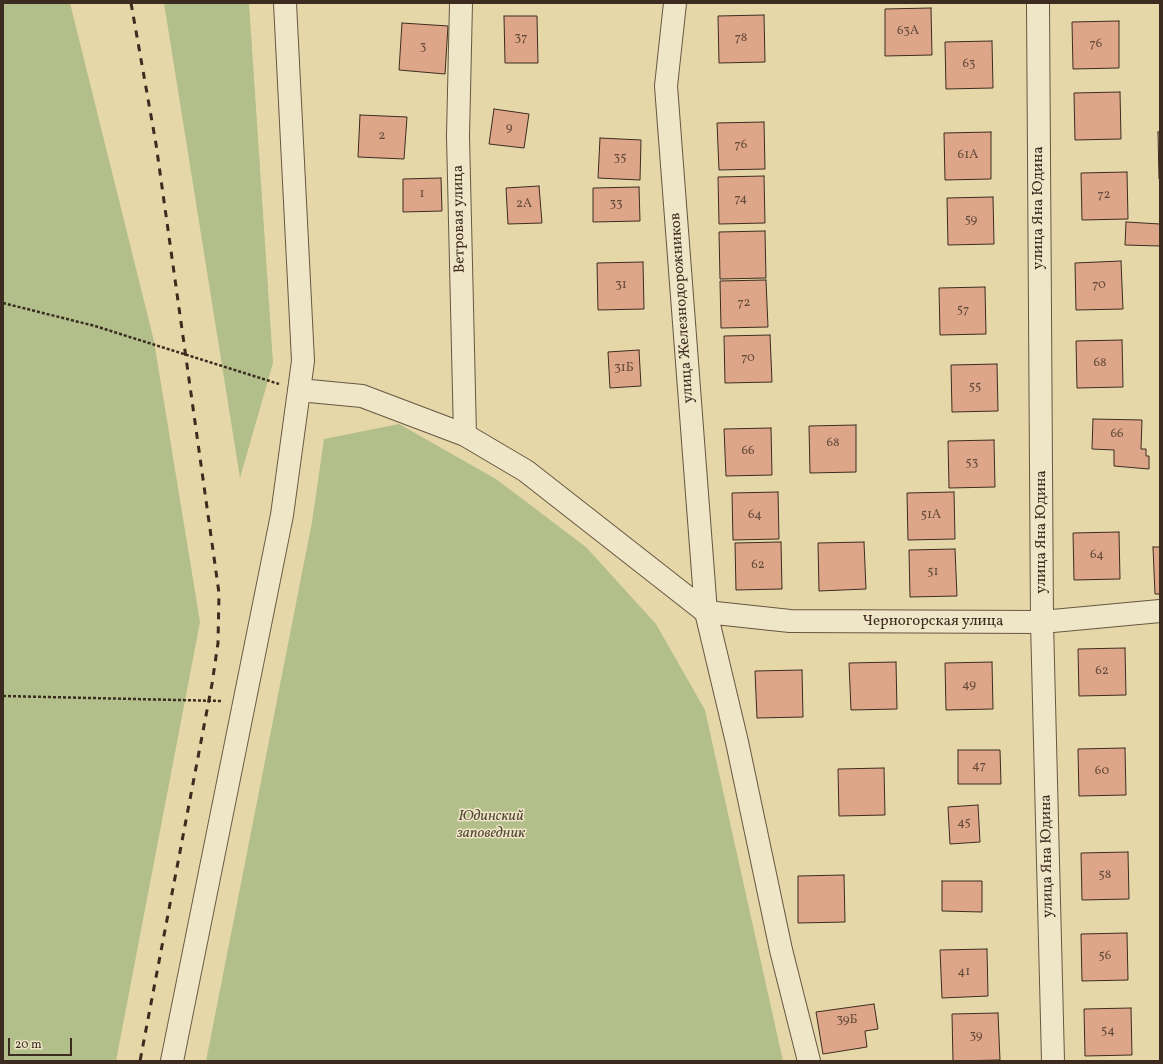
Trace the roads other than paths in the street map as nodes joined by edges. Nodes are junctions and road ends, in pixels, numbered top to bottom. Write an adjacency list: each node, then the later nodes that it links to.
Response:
1 (285, 3): 5 (street)
2 (461, 3): 6 (street, Ветровая улица)
3 (676, 3): 8 (street, улица Железнодорожников)
4 (1038, 3): 9 (street, улица Яна Юдина)
5 (299, 390): 6 (street); 10 (street)
6 (465, 435): 8 (street)
7 (1160, 611): 9 (street, Черногорская улица)
8 (706, 612): 9 (street, Черногорская улица); 11 (street, улица Железнодорожников)
9 (1042, 622): 12 (street, улица Яна Юдина)
10 (172, 1061)
11 (809, 1061)
12 (1053, 1061)

